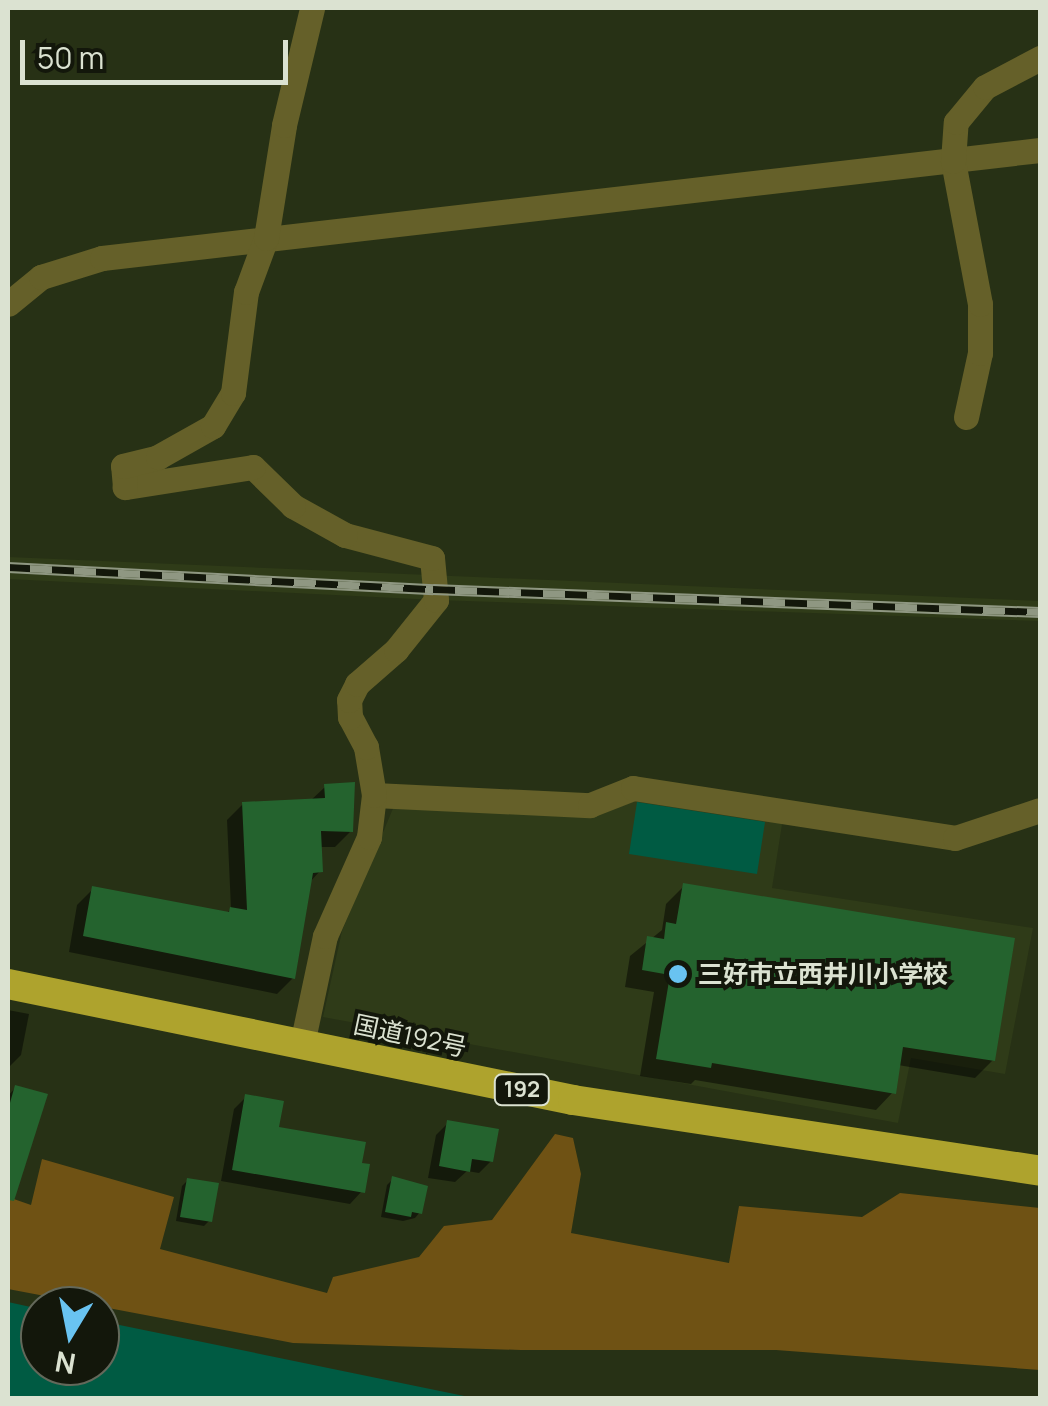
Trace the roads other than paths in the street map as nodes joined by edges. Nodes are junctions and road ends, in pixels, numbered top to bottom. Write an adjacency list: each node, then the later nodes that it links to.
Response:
1 (312, 8): 5 (street)
2 (1040, 58): 4 (street)
3 (1040, 150): 4 (street)
4 (953, 162): 5 (street); 7 (street)
5 (266, 238): 6 (street); 8 (street)
6 (8, 304)
7 (966, 417)
8 (374, 795): 9 (street); 11 (street)
9 (1040, 810)
10 (8, 984): 11 (highway, 国道192号 / 192)
11 (302, 1044): 12 (highway, 国道192号 / 192)
12 (1040, 1170)

